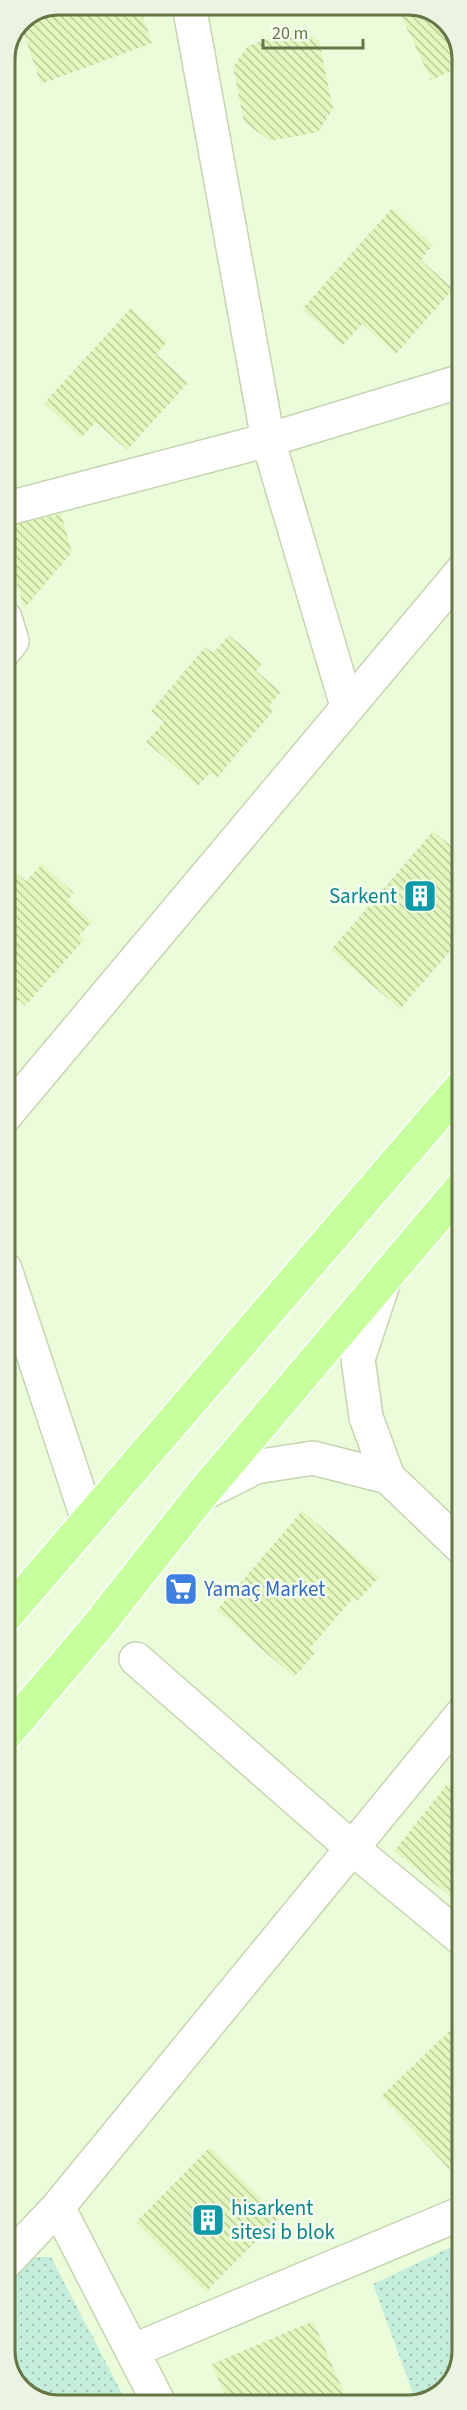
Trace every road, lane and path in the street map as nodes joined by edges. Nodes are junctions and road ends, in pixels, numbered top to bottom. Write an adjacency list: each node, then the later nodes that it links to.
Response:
1 (191, 15): 3 (street)
2 (452, 384): 3 (street)
3 (268, 440): 4 (street); 6 (street)
4 (15, 506)
5 (452, 583): 6 (street)
6 (347, 706): 8 (street)
7 (452, 1098): 14 (main road)
8 (15, 1104)
9 (452, 1199): 10 (main road)
10 (385, 1277): 12 (street); 13 (main road)
11 (15, 1299): 14 (street)
12 (388, 1477): 13 (street); 15 (street)
13 (202, 1494): 18 (main road)
14 (88, 1520): 16 (main road)
15 (452, 1538)
16 (15, 1605)
17 (136, 1659): 20 (street)
18 (15, 1723)
19 (452, 1726): 20 (street)
20 (352, 1848): 21 (street); 22 (street)
21 (452, 1931)
22 (58, 2207): 24 (street); 25 (street)
23 (452, 2217): 25 (street)
24 (15, 2253)
25 (132, 2351): 26 (street)
26 (155, 2395)

